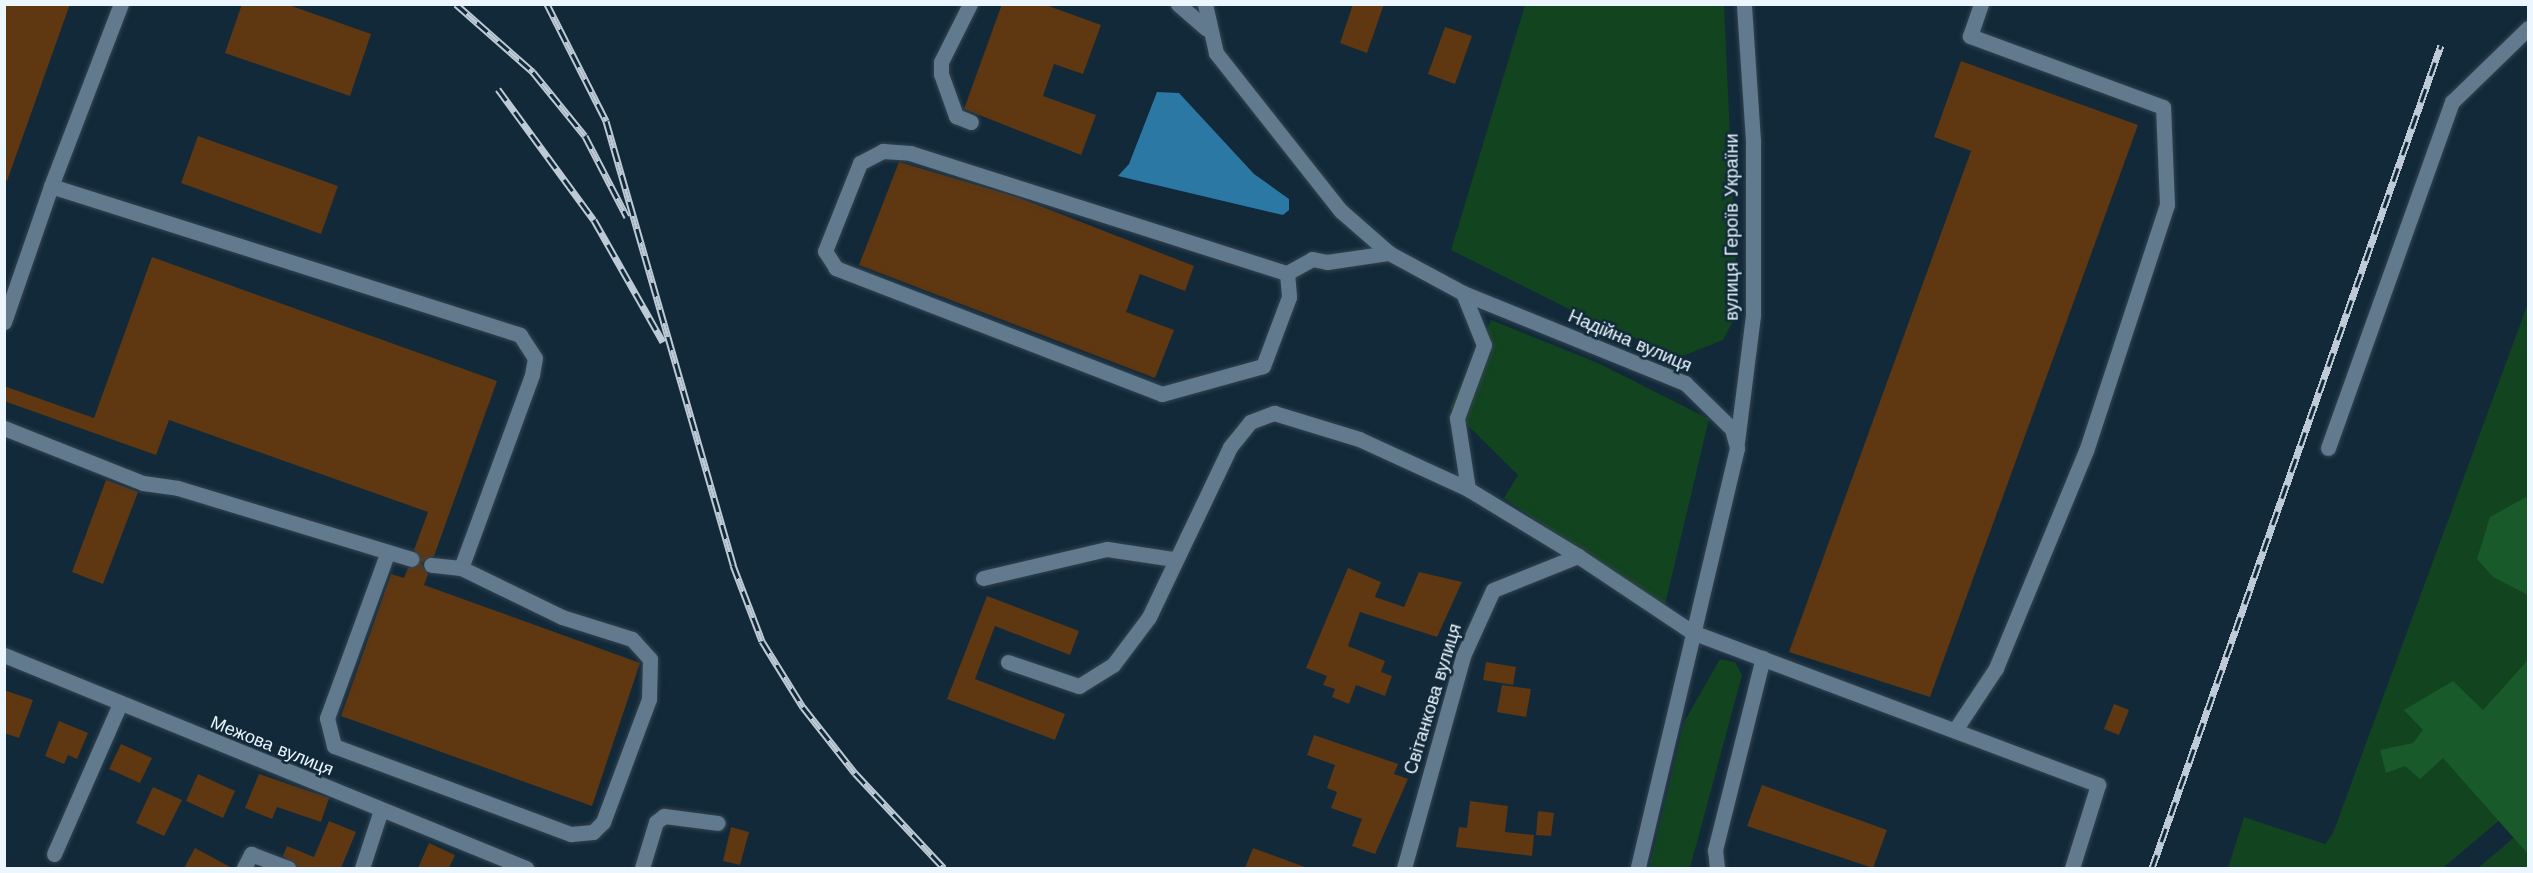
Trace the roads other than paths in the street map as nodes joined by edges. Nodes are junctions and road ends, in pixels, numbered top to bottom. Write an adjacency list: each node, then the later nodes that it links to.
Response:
1 (121, 4): 10 (street)
2 (969, 4): 9 (street)
3 (1178, 4): 7 (street)
4 (1205, 4): 7 (street)
5 (1744, 4): 16 (street, вулиця Героїв України)
6 (1981, 4): 31 (street)
7 (1206, 28): 11 (street, Надійна вулиця)
8 (2529, 28): 17 (street)
9 (971, 122)
10 (51, 186): 14 (street); 24 (street)
11 (1389, 253): 12 (street); 13 (street, Надійна вулиця)
12 (1287, 273): 12 (street)
13 (1463, 293): 16 (street, Надійна вулиця); 18 (street)
14 (4, 322)
15 (4, 429): 19 (street)
16 (1737, 448): 26 (street)
17 (2328, 448)
18 (1468, 489): 20 (street); 21 (street)
19 (387, 554): 22 (street); 24 (street)
20 (1578, 556): 26 (street); 40 (street, Світанкова вулиця)
21 (1174, 558): 25 (street); 29 (street)
22 (411, 559)
23 (431, 565): 24 (street)
24 (461, 568)
25 (983, 578)
26 (1692, 632): 28 (street); 41 (street)
27 (4, 656): 30 (street, Межова вулиця)
28 (1763, 658): 31 (street); 42 (street)
29 (1008, 662)
30 (119, 706): 32 (street, Межова вулиця); 34 (street)
31 (1955, 730): 43 (street)
32 (381, 810): 37 (street); 38 (street, Межова вулиця)
33 (718, 823): 39 (street)
34 (54, 854)
35 (244, 868): 36 (street)
36 (288, 868)
37 (362, 868)
38 (526, 868)
39 (642, 868)
40 (1404, 868)
41 (1638, 868)
42 (1717, 868)
43 (2072, 868)

